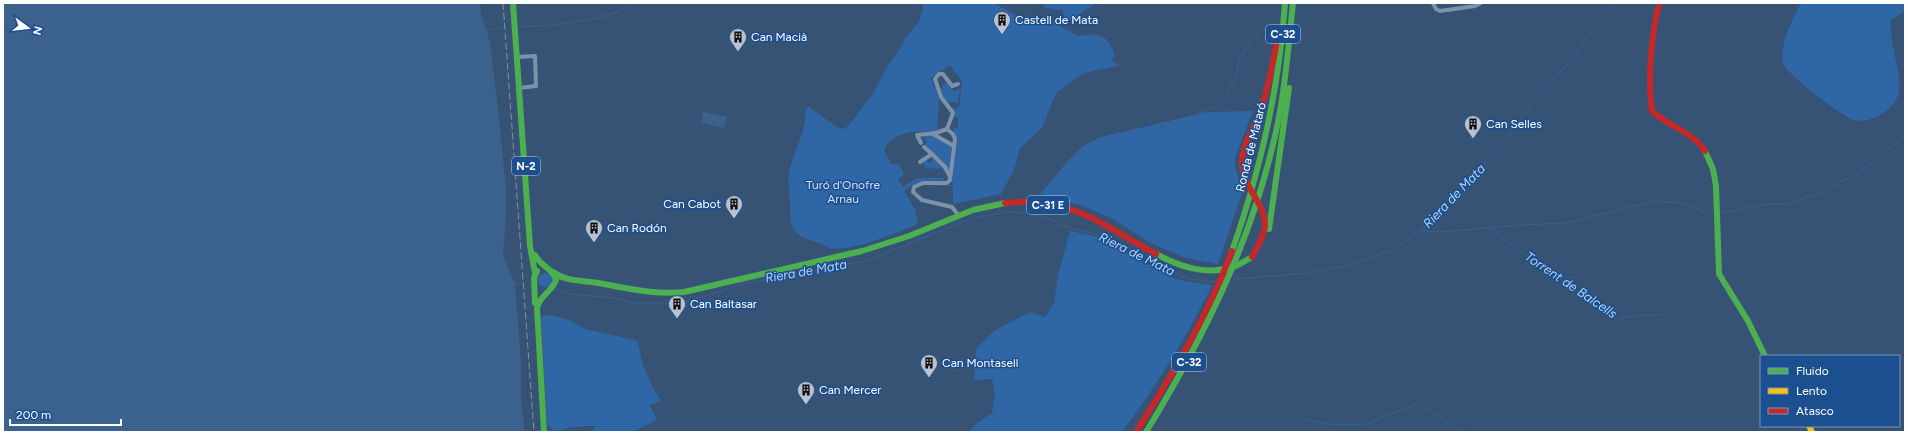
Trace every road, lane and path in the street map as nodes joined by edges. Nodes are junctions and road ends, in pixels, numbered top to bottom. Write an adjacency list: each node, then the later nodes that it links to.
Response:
1 (512, 3): 9 (main road, N-2)
2 (1281, 3): 22 (main road, C-31 E)
3 (1285, 3): 33 (main road, Ronda de Mataró / C-32)
4 (1293, 3): 8 (main road, Ronda de Mataró / C-32)
5 (1432, 3): 6 (street)
6 (1481, 3)
7 (1660, 3): 31 (main road)
8 (1291, 44): 22 (main road, C-31 E); 34 (main road, Ronda de Mataró / C-32)
9 (517, 57): 11 (main road, N-2); 11 (street)
10 (958, 84): 12 (street)
11 (519, 88): 21 (main road, N-2)
12 (947, 129): 13 (street); 15 (street)
13 (933, 133): 14 (street); 15 (street)
14 (921, 143)
15 (954, 146): 19 (street)
16 (924, 147): 17 (street)
17 (932, 154): 18 (street); 19 (street)
18 (920, 162)
19 (950, 178): 20 (street)
20 (959, 216): 22 (main road, C-31 E); 26 (main road, C-31 E)
21 (530, 227): 23 (main road, N-2); 25 (main road, N-2)
22 (1252, 257)
23 (547, 268): 24 (main road, N-2); 25 (main road)
24 (553, 272): 26 (main road, C-31 E); 28 (main road)
25 (535, 274): 27 (main road, N-2)
26 (574, 280): 28 (main road, C-31 E)
27 (535, 285): 29 (main road); 30 (main road, N-2)
28 (554, 286): 29 (main road, N-2)
29 (549, 290): 30 (main road, N-2)
30 (538, 343): 32 (main road, N-2)
31 (1765, 355)
32 (544, 432)
33 (1136, 432)
34 (1146, 432)

